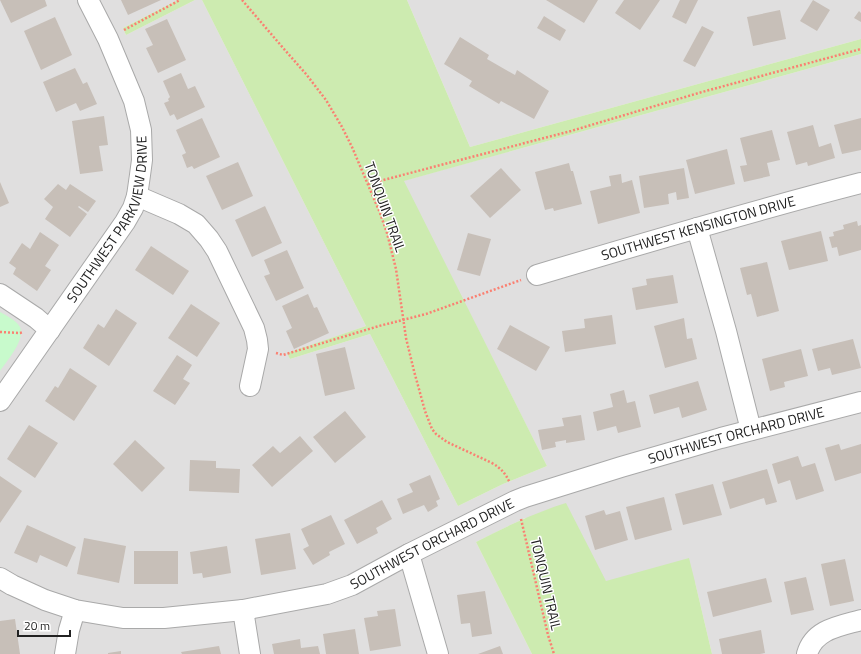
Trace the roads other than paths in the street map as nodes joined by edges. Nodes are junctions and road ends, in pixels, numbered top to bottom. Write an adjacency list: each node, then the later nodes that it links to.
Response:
1 (88, 0): 3 (street, SOUTHWEST PARKVIEW DRIVE)
2 (861, 183): 4 (street, SOUTHWEST KENSINGTON DRIVE)
3 (137, 196): 7 (street, SOUTHWEST PARKVIEW DRIVE); 8 (street)
4 (696, 228): 5 (street, SOUTHWEST KENSINGTON DRIVE); 11 (street)
5 (537, 275)
6 (0, 294): 7 (street)
7 (50, 330): 9 (street, SOUTHWEST PARKVIEW DRIVE)
8 (250, 386)
9 (0, 401)
10 (861, 402): 11 (street, SOUTHWEST ORCHARD DRIVE)
11 (751, 430): 12 (street, SOUTHWEST ORCHARD DRIVE)
12 (409, 554): 15 (street, SOUTHWEST ORCHARD DRIVE); 19 (street)
13 (0, 578): 14 (street, SOUTHWEST ORCHARD DRIVE)
14 (75, 610): 15 (street, SOUTHWEST ORCHARD DRIVE); 17 (street)
15 (243, 610): 18 (street)
16 (861, 620): 20 (street)
17 (65, 654)
18 (250, 654)
19 (438, 654)
20 (807, 654)

